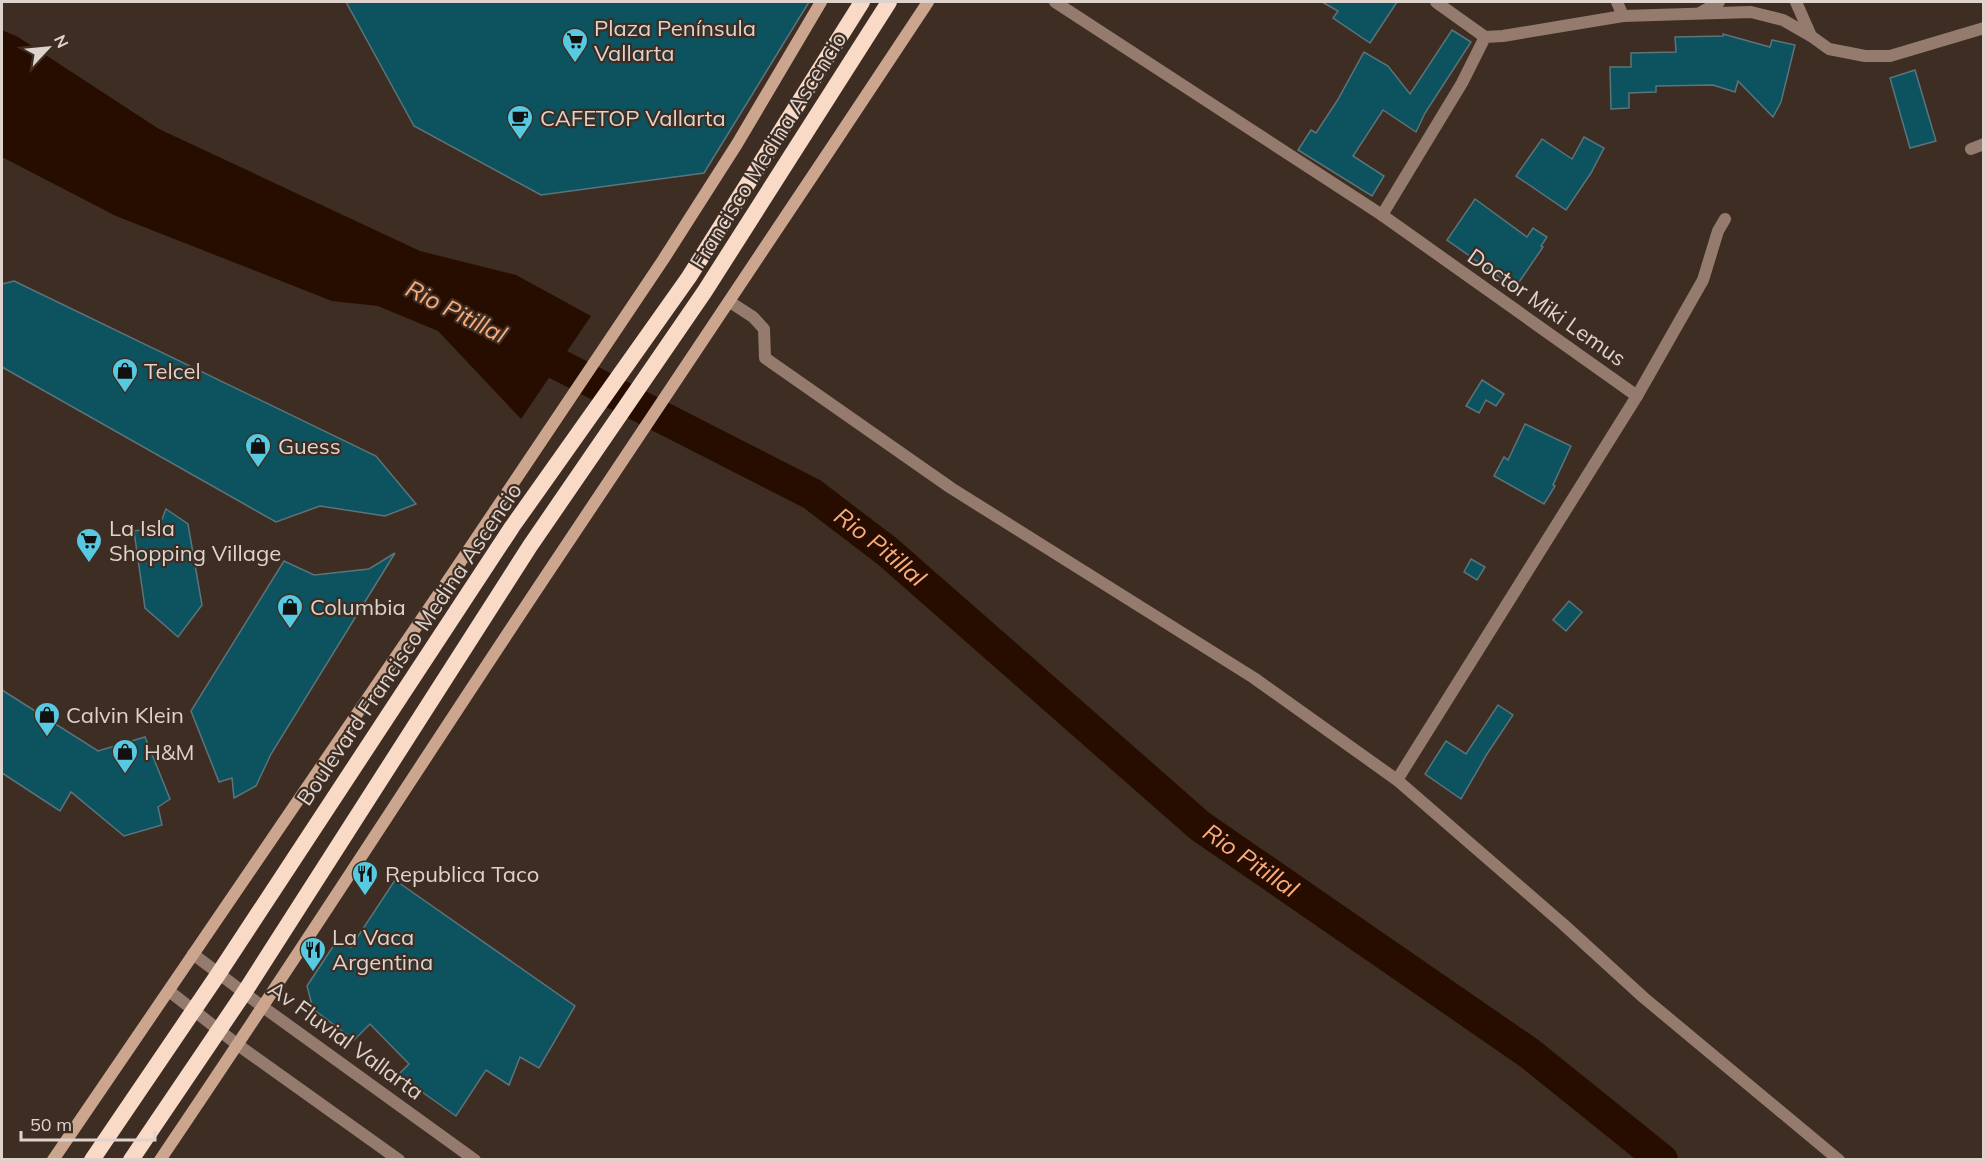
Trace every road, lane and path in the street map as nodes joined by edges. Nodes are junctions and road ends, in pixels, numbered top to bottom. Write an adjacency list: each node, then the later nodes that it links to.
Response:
1 (821, 2): 22 (main road)
2 (862, 2): 17 (highway, Francisco Medina Ascencio)
3 (889, 2): 18 (highway, Francisco Medina Ascencio)
4 (928, 2): 19 (main road)
5 (1055, 2): 15 (street, Doctor Miki Lemus)
6 (1436, 2): 14 (street)
7 (1617, 2): 11 (street)
8 (1719, 2): 10 (street)
9 (1796, 2): 13 (street)
10 (1699, 14): 11 (street); 13 (street)
11 (1623, 16): 14 (street)
12 (1983, 28): 13 (street)
13 (1810, 36)
14 (1485, 37): 15 (street)
15 (1382, 215): 20 (street, Doctor Miki Lemus)
16 (1725, 219): 20 (street)
17 (688, 277): 23 (highway, Boulevard Francisco Medina Ascencio)
18 (705, 291): 25 (highway, Boulevard Francisco Medina Ascencio)
19 (728, 305): 21 (street); 26 (main road)
20 (1637, 396): 21 (street, Doctor Miki Lemus)
21 (1398, 780): 36 (street)
22 (193, 954): 23 (street, Av Fluvial Vallarta); 24 (main road)
23 (219, 973): 25 (street, Av Fluvial Vallarta); 27 (highway, Boulevard Francisco Medina Ascencio)
24 (169, 991): 27 (street); 30 (main road)
25 (244, 993): 26 (street, Av Fluvial Vallarta); 28 (highway, Boulevard Francisco Medina Ascencio)
26 (263, 1007): 29 (main road); 35 (street, Av Fluvial Vallarta)
27 (192, 1010): 28 (street); 31 (highway, Boulevard Francisco Medina Ascencio)
28 (219, 1029): 29 (street); 32 (highway, Boulevard Francisco Medina Ascencio)
29 (238, 1045): 33 (main road); 34 (street)
30 (53, 1160)
31 (92, 1160)
32 (131, 1160)
33 (160, 1160)
34 (399, 1160)
35 (475, 1160)
36 (1839, 1160)

